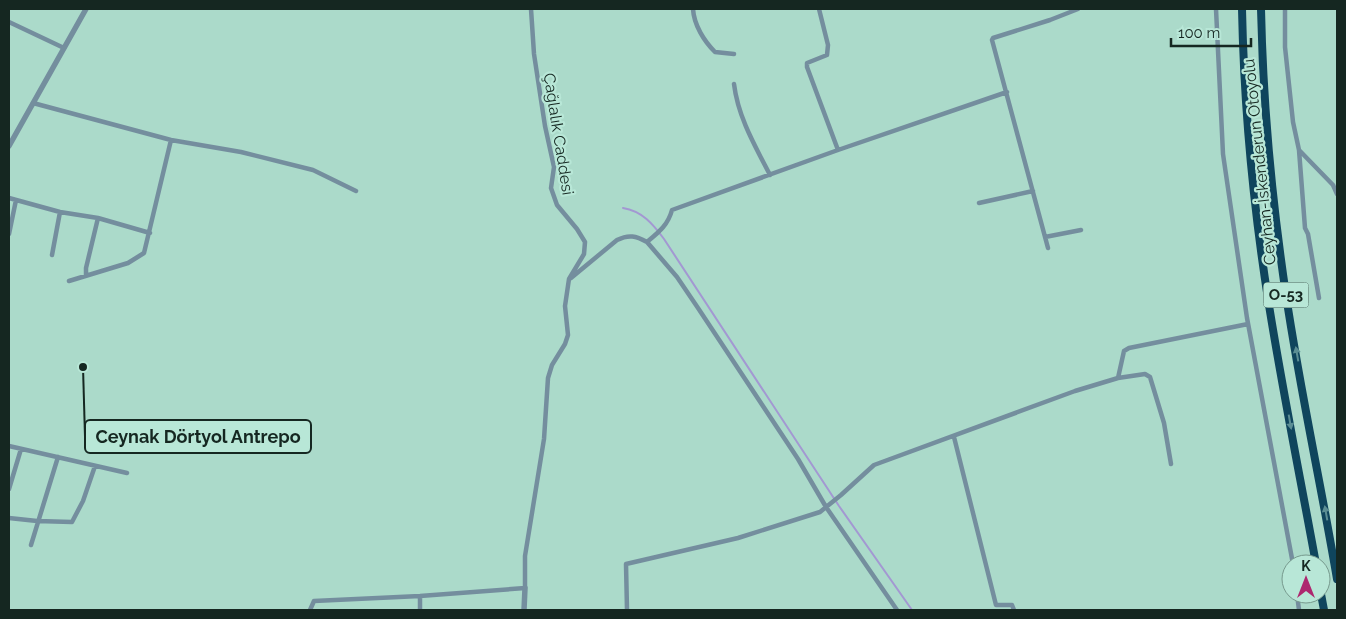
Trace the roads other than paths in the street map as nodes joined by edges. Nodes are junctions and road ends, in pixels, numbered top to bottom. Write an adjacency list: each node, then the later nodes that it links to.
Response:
1 (86, 9): 11 (street)
2 (531, 9): 37 (street, Çağlalık Caddesi)
3 (693, 9): 12 (street)
4 (819, 9): 18 (street)
5 (1078, 9): 14 (street)
6 (1216, 9): 40 (street)
7 (1242, 9): 55 (highway, Ceyhan-İskenderun Otoyolu / O-53, one-way to 55)
8 (1261, 9): 56 (highway, Ceyhan-İskenderun Otoyolu / O-53, one-way to 8)
9 (1285, 9): 19 (street)
10 (9, 22): 11 (street)
11 (64, 48): 15 (street)
12 (734, 54)
13 (734, 84): 20 (street)
14 (1007, 92): 18 (street); 21 (street)
15 (33, 102): 16 (street); 17 (street)
16 (171, 140): 22 (street); 30 (street)
17 (9, 146)
18 (838, 150): 20 (street)
19 (1299, 150): 23 (street); 39 (street)
20 (770, 175): 33 (street)
21 (1033, 190): 26 (street); 32 (street)
22 (356, 191)
23 (1337, 194)
24 (9, 198): 25 (street)
25 (16, 200): 27 (street); 31 (street)
26 (979, 203)
27 (60, 212): 28 (street); 35 (street)
28 (98, 218): 30 (street); 36 (street)
29 (1081, 230): 32 (street)
30 (150, 233): 36 (street)
31 (9, 234)
32 (1045, 237): 34 (street)
33 (647, 242): 37 (street); 50 (street)
34 (1048, 248)
35 (52, 256)
36 (86, 275): 38 (street)
37 (569, 279): 57 (street)
38 (69, 281)
39 (1320, 298)
40 (1248, 324): 41 (street); 54 (street)
41 (1118, 378): 42 (street); 46 (street)
42 (954, 437): 50 (street); 64 (street)
43 (9, 446): 44 (street)
44 (21, 449): 45 (street); 49 (street)
45 (58, 456): 47 (street); 52 (street)
46 (1171, 464)
47 (95, 466): 48 (street); 52 (street)
48 (127, 473)
49 (9, 489)
50 (828, 506): 62 (street); 63 (street)
51 (9, 518): 52 (street)
52 (37, 521): 53 (street)
53 (31, 545)
54 (1291, 554)
55 (1314, 554)
56 (1337, 579)
57 (525, 588): 58 (street); 61 (street)
58 (420, 596): 59 (street); 60 (street)
59 (310, 610)
60 (420, 610)
61 (524, 610)
62 (627, 610)
63 (897, 610)
64 (1014, 610)

